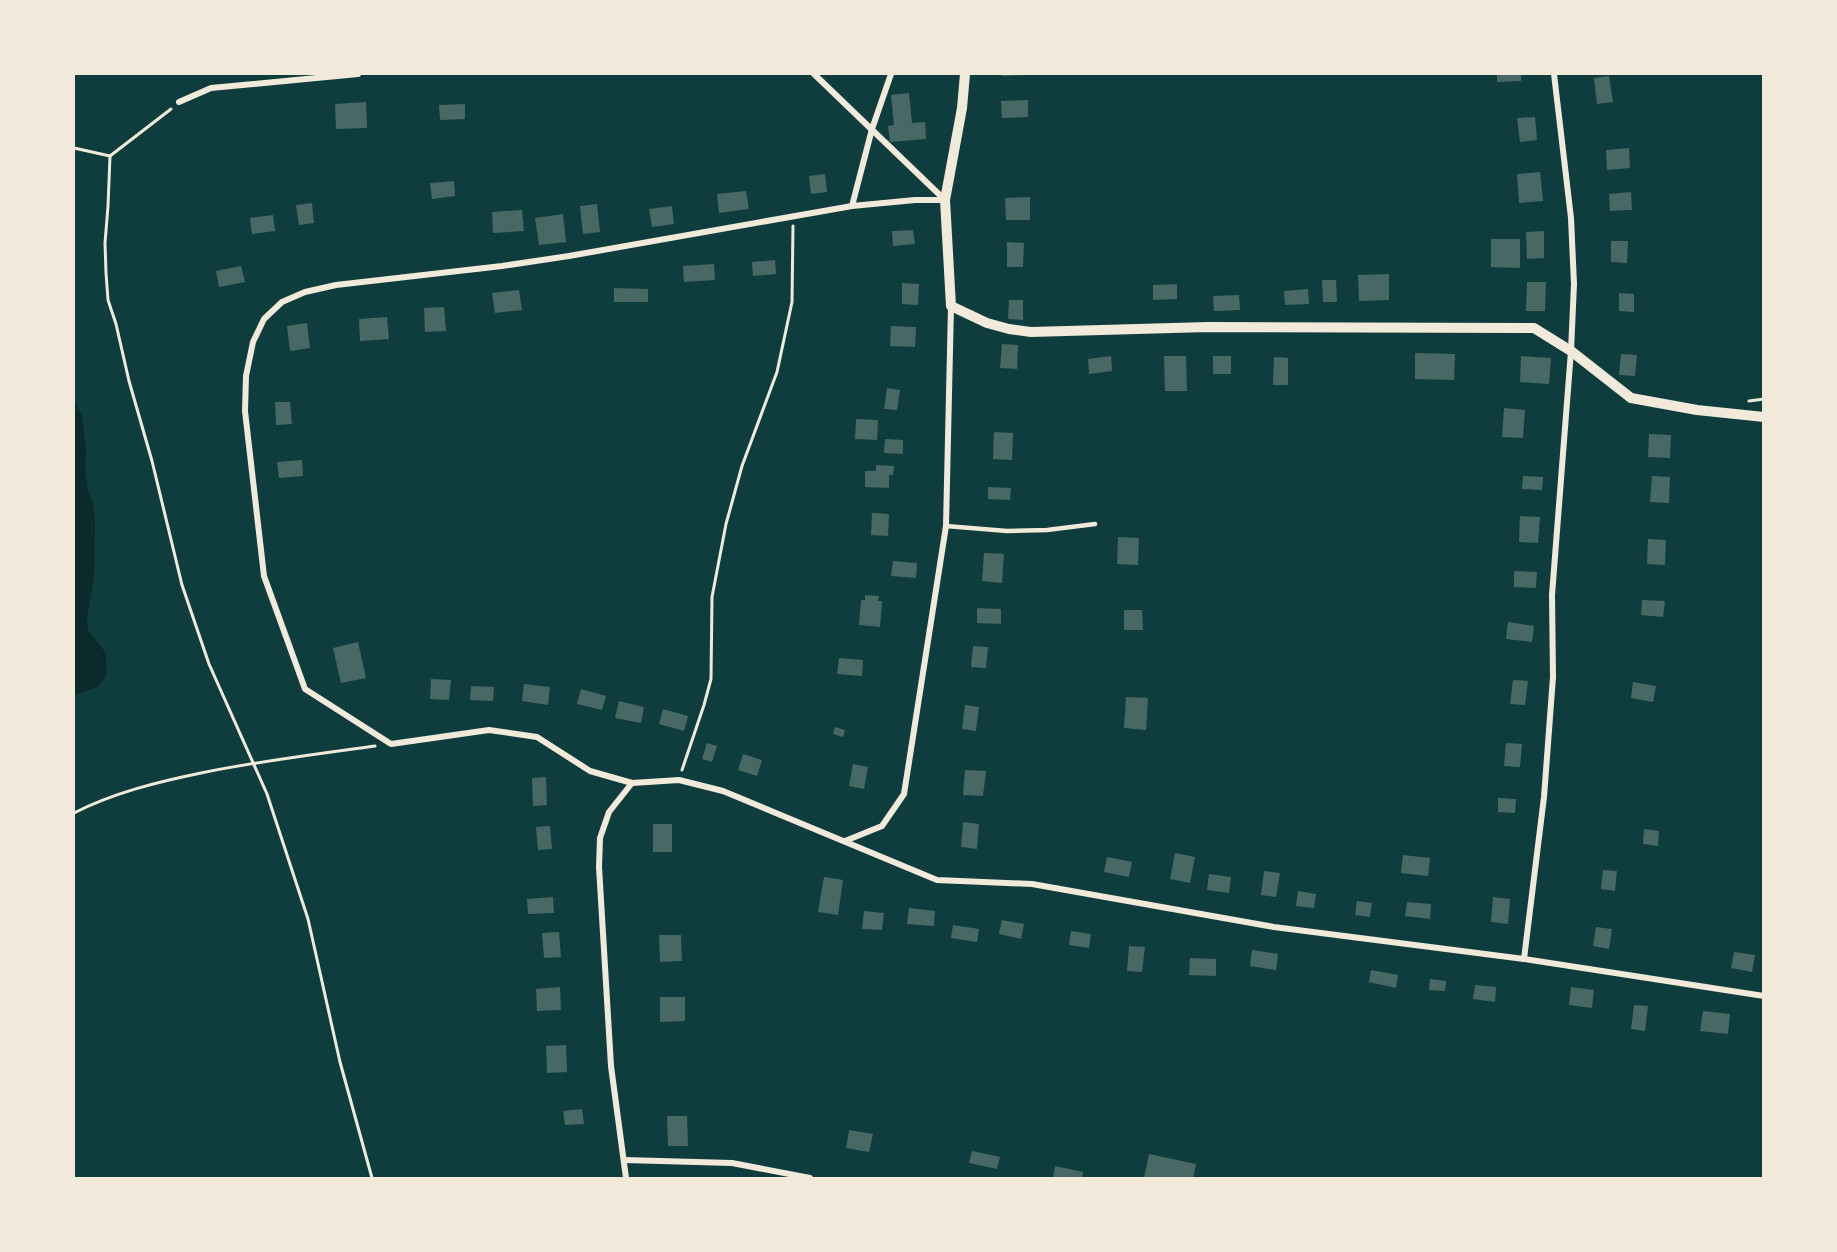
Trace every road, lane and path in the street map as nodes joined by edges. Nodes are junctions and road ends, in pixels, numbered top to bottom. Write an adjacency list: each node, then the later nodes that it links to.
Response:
1 (358, 74): 6 (street)
2 (814, 74): 7 (street)
3 (891, 74): 7 (street)
4 (965, 74): 10 (street)
5 (1554, 74): 14 (street)
6 (179, 102): 9 (path)
7 (872, 129): 10 (street); 11 (street)
8 (74, 148): 9 (path)
9 (110, 156): 19 (path)
10 (945, 200): 11 (street); 13 (street)
11 (852, 206): 12 (street)
12 (793, 217): 18 (street); 20 (path)
13 (951, 306): 14 (street); 17 (street)
14 (1571, 351): 15 (street); 24 (street)
15 (1764, 417)
16 (1095, 525): 17 (lane)
17 (946, 526): 23 (street)
18 (391, 744): 19 (path); 21 (street)
19 (254, 762): 22 (path); 27 (path)
20 (679, 780): 21 (street); 23 (street)
21 (632, 783): 26 (street)
22 (74, 813)
23 (845, 841): 24 (street)
24 (1524, 959): 25 (street)
25 (1764, 996)
26 (624, 1160): 28 (street); 29 (street)
27 (372, 1179)
28 (626, 1179)
29 (810, 1179)

